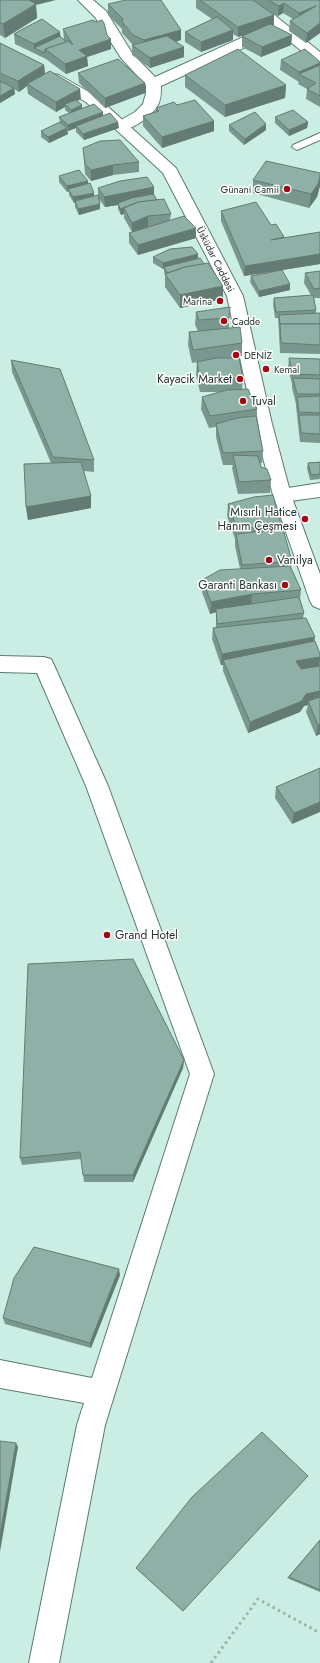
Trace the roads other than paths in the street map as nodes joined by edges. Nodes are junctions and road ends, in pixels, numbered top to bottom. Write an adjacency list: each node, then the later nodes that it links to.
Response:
1 (85, 0): 4 (street)
2 (247, 0): 5 (street)
3 (116, 10): 4 (street)
4 (101, 14): 8 (street)
5 (280, 26): 6 (street); 8 (street)
6 (320, 59)
7 (43, 72): 9 (street, Üsküdar Caddesi)
8 (153, 84): 9 (street)
9 (121, 126): 13 (street, Üsküdar Caddesi)
10 (320, 136): 11 (lane)
11 (297, 147)
12 (320, 490): 13 (street)
13 (282, 495): 14 (street, Üsküdar Caddesi)
14 (320, 601)
15 (0, 664): 17 (street)
16 (0, 1374): 17 (street)
17 (101, 1393): 18 (street)
18 (44, 1663)

